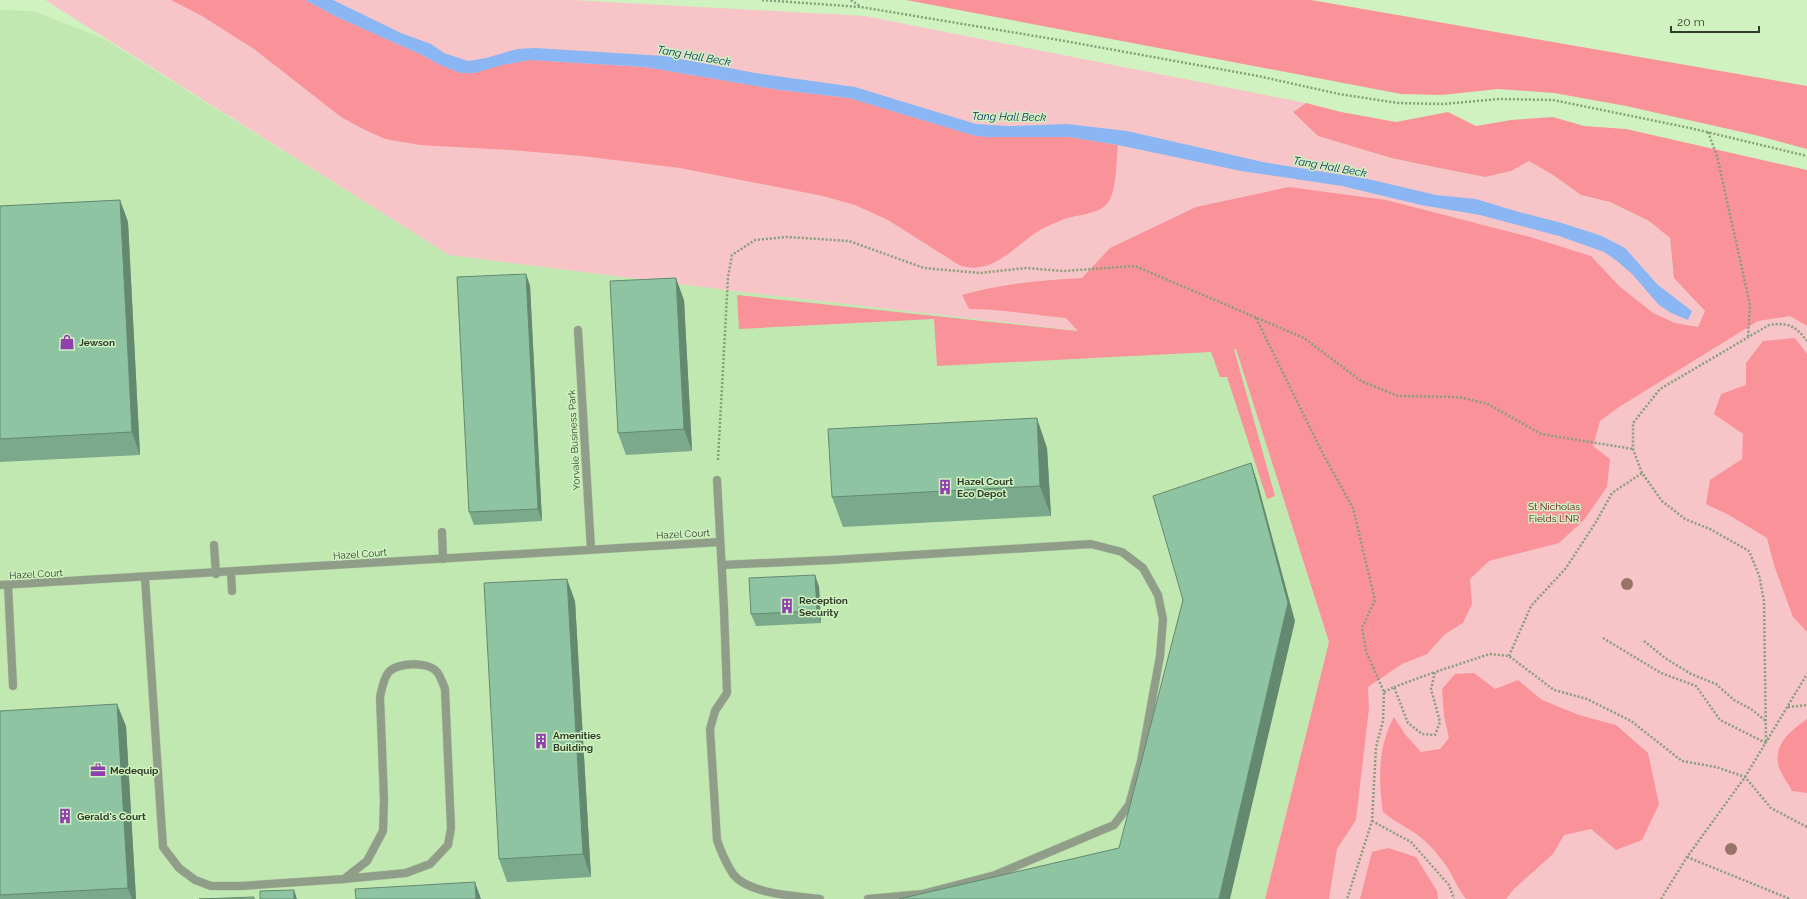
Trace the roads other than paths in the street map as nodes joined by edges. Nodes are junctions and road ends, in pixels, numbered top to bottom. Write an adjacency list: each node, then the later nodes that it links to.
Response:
1 (578, 330): 6 (street, Yorvale Business Park)
2 (717, 480): 4 (street, Hazel Court)
3 (442, 532): 7 (street)
4 (720, 542): 6 (street, Hazel Court); 8 (street, Hazel Court)
5 (214, 544): 10 (street)
6 (591, 549): 7 (street, Hazel Court)
7 (443, 559): 9 (street, Hazel Court)
8 (722, 565): 16 (street, Hazel Court); 17 (street)
9 (231, 573): 10 (street, Hazel Court); 13 (street)
10 (216, 574): 11 (street, Hazel Court)
11 (145, 578): 12 (street, Hazel Court); 15 (street)
12 (4, 585): 14 (street)
13 (232, 591)
14 (13, 686)
15 (344, 879): 15 (street)
16 (820, 899)
17 (868, 899)

